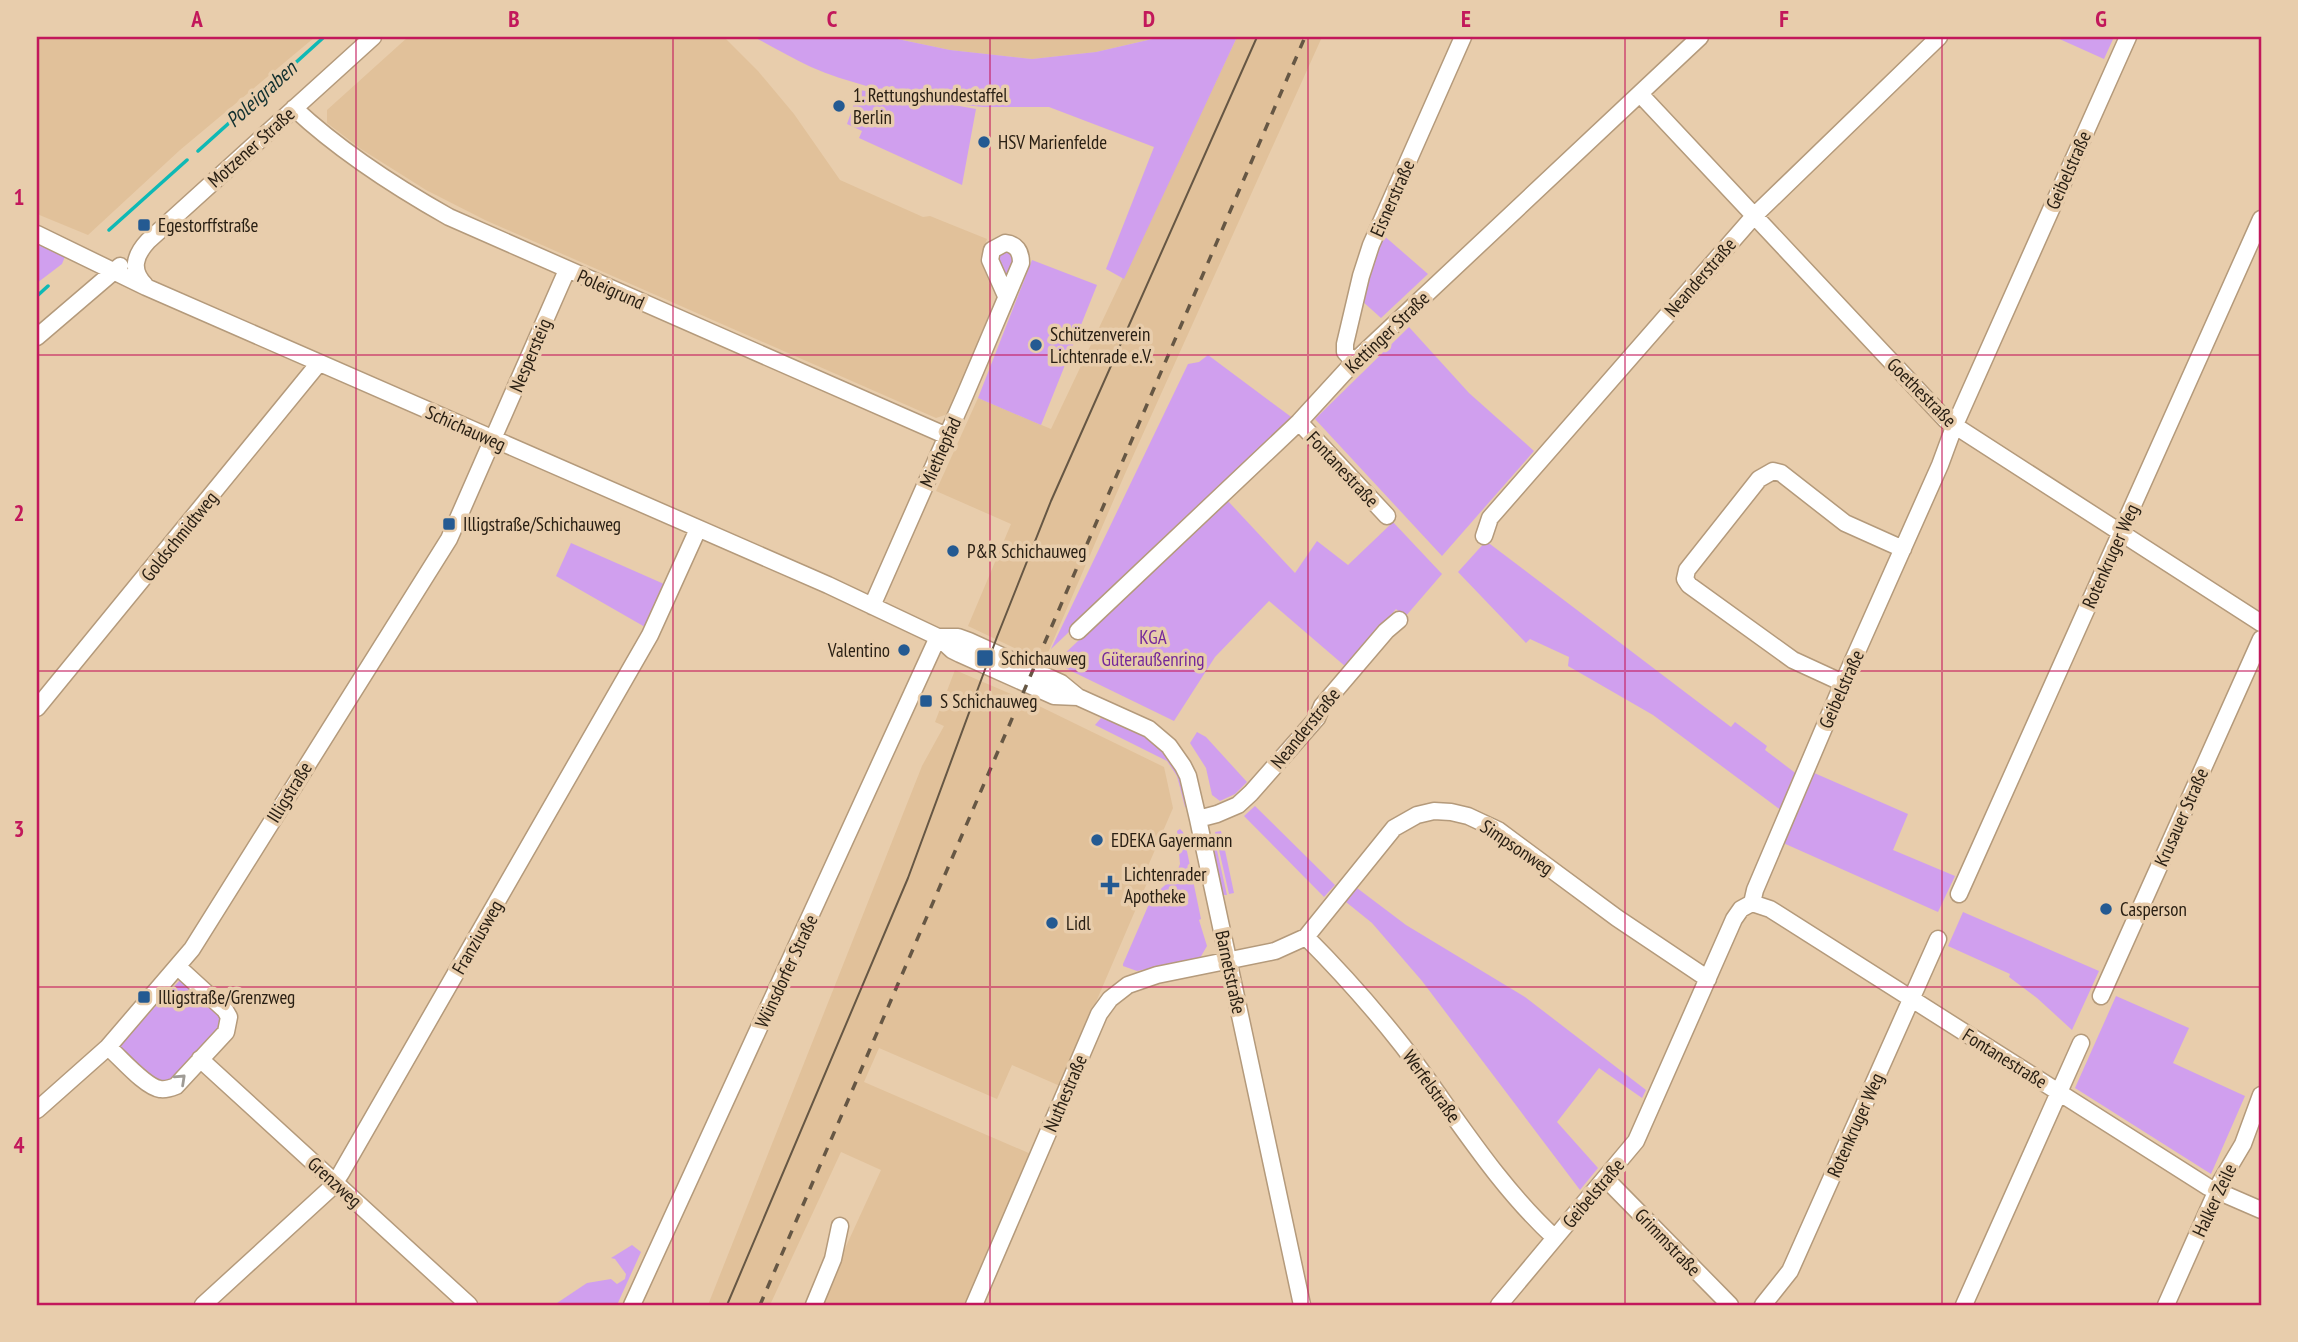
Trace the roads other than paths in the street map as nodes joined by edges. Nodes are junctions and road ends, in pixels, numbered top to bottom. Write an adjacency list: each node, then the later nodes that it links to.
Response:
1 (373, 37): 7 (street, Motzener Straße)
2 (1463, 37): 17 (street, Eisnerstraße)
3 (1700, 37): 6 (street, Kettinger Straße)
4 (1939, 37): 8 (street, Neanderstraße)
5 (2128, 37): 20 (street, Geibelstraße)
6 (1640, 94): 8 (street, Goethestraße); 17 (street, Kettinger Straße)
7 (294, 108): 11 (street, Motzener Straße); 13 (street, Poleigrund)
8 (1754, 216): 20 (street, Goethestraße); 26 (street, Neanderstraße)
9 (2261, 219): 25 (street, Rotenkruger Weg)
10 (37, 234): 12 (street, Schichauweg)
11 (138, 256): 12 (street); 14 (street)
12 (114, 270): 14 (street, Schichauweg); 16 (street)
13 (567, 270): 21 (street, Poleigrund); 22 (street, Nespersteig)
14 (146, 287): 18 (street, Schichauweg)
15 (1006, 296): 21 (street, Miethepfad)
16 (37, 337)
17 (1354, 362): 19 (street, Kettinger Straße)
18 (319, 363): 22 (street, Schichauweg); 35 (street, Goldschmidtweg)
19 (1298, 422): 23 (street, Fontanestraße); 31 (street, Kettinger Straße)
20 (1954, 427): 25 (street, Goethestraße); 27 (street, Geibelstraße)
21 (947, 436): 28 (street, Miethepfad)
22 (493, 440): 24 (street, Schichauweg); 42 (street, Illigstraße)
23 (1387, 516)
24 (698, 529): 28 (street, Schichauweg); 53 (street, Franziusweg)
25 (2120, 533): 30 (street, Goethestraße); 37 (street, Rotenkruger Weg)
26 (1484, 536)
27 (1903, 549): 34 (street, Geibelstraße); 34 (street)
28 (872, 606): 32 (street, Schichauweg)
29 (1399, 620): 36 (street, Neanderstraße)
30 (2261, 623)
31 (1078, 631)
32 (938, 637): 36 (street, Barnetstraße); 60 (street, Wünsdorfer Straße)
33 (2261, 639): 44 (street, Krusauer Straße)
34 (1843, 683): 38 (street, Geibelstraße)
35 (37, 708)
36 (1199, 819): 41 (street, Barnetstraße)
37 (1959, 894)
38 (1752, 903): 43 (street, Geibelstraße); 45 (street, Fontanestraße)
39 (1306, 937): 41 (street, Simpsonweg); 43 (street, Simpsonweg); 57 (street, Werfelstraße)
40 (1938, 939): 45 (street, Rotenkruger Weg)
41 (1229, 961): 62 (street, Nuthestraße); 63 (street, Barnetstraße)
42 (178, 967): 47 (street, Illigstraße); 48 (street)
43 (1708, 979): 52 (street, Geibelstraße)
44 (2101, 996)
45 (1911, 999): 49 (street, Fontanestraße); 66 (street, Rotenkruger Weg)
46 (2081, 1043): 49 (street)
47 (108, 1047): 48 (street, one-way to 48); 51 (street, Illigstraße)
48 (200, 1059): 53 (street, Grenzweg)
49 (2059, 1092): 54 (street, Fontanestraße); 67 (street)
50 (2261, 1095): 54 (street, Halker Zeile)
51 (37, 1110)
52 (1605, 1178): 57 (street, Geibelstraße); 65 (street, Grimmstraße)
53 (335, 1181): 58 (street, Franziusweg); 59 (street, Grenzweg)
54 (2217, 1191): 55 (street, Fontanestraße); 68 (street, Halker Zeile)
55 (2261, 1210)
56 (840, 1226): 61 (street)
57 (1555, 1238): 64 (street, Geibelstraße)
58 (203, 1305)
59 (469, 1305)
60 (632, 1305)
61 (814, 1305)
62 (974, 1305)
63 (1302, 1305)
64 (1499, 1305)
65 (1730, 1305)
66 (1763, 1305)
67 (1964, 1305)
68 (2166, 1305)

